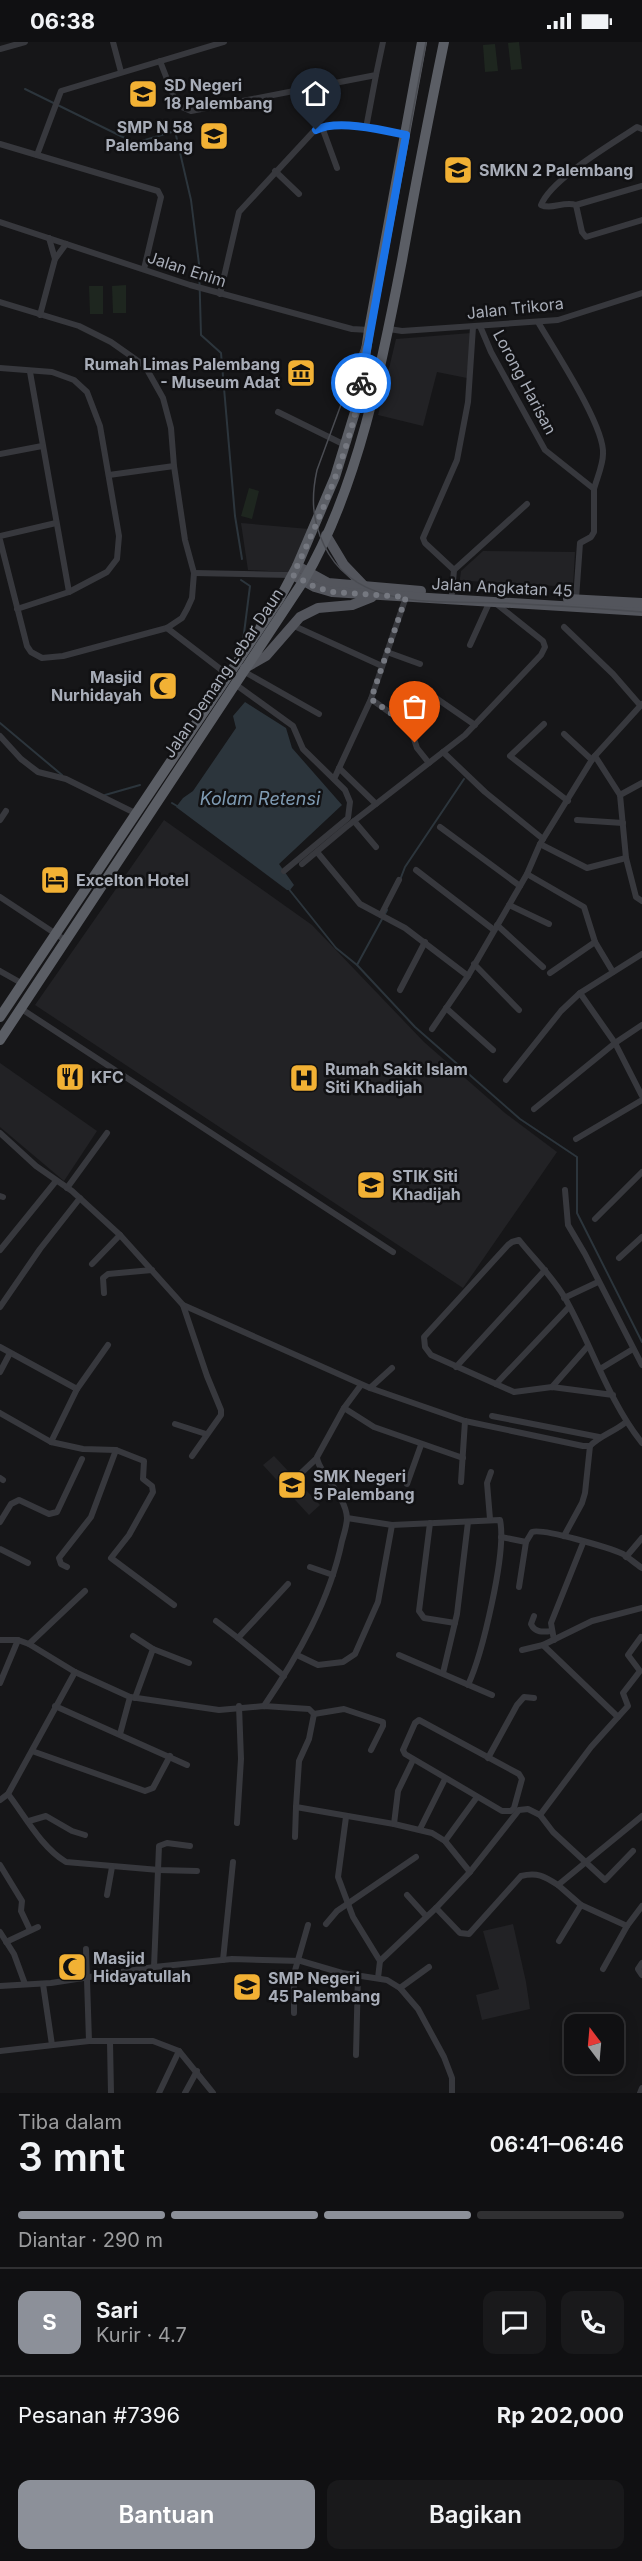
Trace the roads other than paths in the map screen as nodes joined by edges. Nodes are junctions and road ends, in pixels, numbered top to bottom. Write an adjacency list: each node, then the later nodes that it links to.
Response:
1 (25, 42): 7 (street)
2 (113, 42): 9 (street)
3 (224, 42): 8 (street)
4 (383, 42): 10 (street)
5 (422, 42): 11 (highway, Jalan Demang Lebar Daun)
6 (444, 42): 12 (highway, Jalan Demang Lebar Daun)
7 (0, 49)
8 (160, 61): 9 (street); 10 (street)
9 (121, 72): 18 (street)
10 (376, 75): 14 (street)
11 (411, 110): 12 (highway); 16 (highway, Jalan Demang Lebar Daun)
12 (429, 114): 37 (highway, Jalan Demang Lebar Daun)
13 (322, 127): 14 (street); 19 (street); 20 (street)
14 (366, 128): 16 (street)
15 (642, 129): 23 (street)
16 (406, 135): 36 (highway, Jalan Demang Lebar Daun)
17 (0, 144): 18 (street)
18 (37, 155): 29 (street)
19 (337, 168)
20 (275, 171): 22 (street); 31 (street)
21 (642, 186): 23 (street)
22 (299, 194)
23 (576, 205): 24 (street)
24 (642, 220)
25 (0, 222): 26 (street, Jalan Enim)
26 (49, 238): 27 (street, Jalan Enim); 28 (street)
27 (66, 244): 28 (street); 29 (street, Jalan Enim)
28 (55, 259): 33 (street)
29 (144, 269): 31 (street, Jalan Enim)
30 (642, 293): 34 (street, Jalan Trikora)
31 (220, 294): 36 (street, Jalan Enim)
32 (0, 302): 33 (street)
33 (40, 315): 44 (street)
34 (538, 322): 35 (street, Jalan Trikora); 46 (street)
35 (477, 326): 37 (street, Jalan Trikora); 46 (street, Lorong Harisan); 51 (street)
36 (369, 330): 41 (highway, Jalan Demang Lebar Daun)
37 (389, 330): 49 (highway, Jalan Demang Lebar Daun)
38 (0, 368): 39 (street)
39 (30, 372): 42 (street); 45 (street)
40 (278, 412): 41 (street)
41 (345, 445): 52 (highway, Jalan Demang Lebar Daun)
42 (42, 446): 43 (street); 48 (street)
43 (0, 454)
44 (174, 466): 45 (street); 53 (street)
45 (110, 475): 56 (street)
46 (594, 489): 60 (street)
47 (527, 504): 51 (street)
48 (56, 523): 50 (street); 56 (street)
49 (326, 535): 54 (highway, Jalan Demang Lebar Daun); 55 (main road)
50 (0, 538): 63 (street)
51 (454, 570): 57 (street)
52 (295, 571): 53 (street); 54 (main road, Jalan Angkatan 45); 73 (highway, Jalan Demang Lebar Daun)
53 (194, 573): 67 (street)
54 (306, 576): 55 (main road, Jalan Angkatan 45); 58 (main road, Jalan Angkatan 45); 72 (highway, Jalan Demang Lebar Daun)
55 (365, 587): 57 (main road, Jalan Angkatan 45)
56 (69, 592): 63 (street)
57 (452, 593): 60 (main road, Jalan Angkatan 45)
58 (375, 595): 59 (main road, Jalan Angkatan 45); 65 (main road)
59 (406, 597): 61 (main road, Jalan Angkatan 45); 69 (street)
60 (576, 599): 62 (main road, Jalan Angkatan 45)
61 (491, 601): 64 (main road, Jalan Angkatan 45); 68 (street); 78 (street)
62 (642, 603)
63 (17, 609): 67 (street)
64 (642, 611)
65 (291, 625): 71 (street); 72 (main road)
66 (564, 627): 76 (street)
67 (167, 628): 73 (street)
68 (470, 645)
69 (387, 652): 70 (street); 71 (street)
70 (420, 664)
71 (382, 666): 75 (street)
72 (244, 669): 73 (highway, Jalan Demang Lebar Daun); 77 (street)
73 (231, 680): 86 (street); 92 (highway, Jalan Demang Lebar Daun); 114 (highway, Jalan Demang Lebar Daun)
74 (411, 688): 78 (street)
75 (371, 699): 84 (street); 85 (street)
76 (641, 704): 83 (street)
77 (320, 714)
78 (475, 724): 82 (street)
79 (544, 724): 89 (street)
80 (564, 734): 83 (street)
81 (0, 736): 92 (street)
82 (443, 752): 84 (street); 98 (street)
83 (593, 758): 88 (street); 89 (street)
84 (429, 763): 90 (street)
85 (339, 768): 86 (street); 90 (street)
86 (334, 779): 104 (street)
87 (642, 783): 88 (street)
88 (620, 795): 96 (street)
89 (568, 801): 98 (street)
90 (376, 804): 95 (street)
91 (6, 811): 93 (street)
92 (135, 813): 114 (highway, Jalan Demang Lebar Daun)
93 (0, 820)
94 (577, 820): 96 (street)
95 (354, 821): 99 (street); 100 (street)
96 (623, 823): 101 (street)
97 (440, 827): 107 (street)
98 (542, 841): 101 (street); 105 (street)
99 (376, 847)
100 (317, 852): 102 (street); 111 (street)
101 (626, 858): 109 (street)
102 (302, 864)
103 (416, 870): 113 (street)
104 (285, 871)
105 (527, 874): 107 (street); 116 (street)
106 (399, 880): 111 (street)
107 (520, 886): 110 (street)
108 (0, 897): 114 (street)
109 (642, 901)
110 (509, 905): 112 (street); 113 (street)
111 (383, 916): 115 (street)
112 (549, 924)
113 (495, 928): 118 (street); 119 (street)
114 (61, 936): 124 (highway, Jalan Demang Lebar Daun); 127 (highway, Jalan Demang Lebar Daun)
115 (425, 942): 123 (street); 125 (street)
116 (595, 942): 121 (street); 122 (street)
117 (642, 954): 121 (street)
118 (474, 964): 123 (street); 129 (street)
119 (543, 967)
120 (0, 971): 124 (street)
121 (613, 972): 126 (street)
122 (550, 973)
123 (468, 976): 128 (street)
124 (23, 984): 130 (highway, Jalan Demang Lebar Daun)
125 (400, 990)
126 (580, 993): 134 (street); 136 (street)
127 (20, 1008): 133 (highway, Jalan Demang Lebar Daun); 152 (street)
128 (446, 1008): 132 (street); 135 (street)
129 (519, 1010)
130 (0, 1017)
131 (642, 1025): 134 (street)
132 (432, 1029)
133 (0, 1040)
134 (615, 1043): 137 (street); 139 (street)
135 (493, 1050)
136 (506, 1080)
137 (640, 1087): 138 (street)
138 (642, 1098): 142 (street)
139 (534, 1109)
140 (0, 1133): 144 (street)
141 (107, 1133): 145 (street)
142 (576, 1139)
143 (642, 1172): 148 (street)
144 (56, 1181): 145 (street); 151 (street)
145 (67, 1188): 147 (street)
146 (565, 1190): 157 (street)
147 (80, 1198): 149 (street); 161 (street)
148 (595, 1220)
149 (120, 1235): 154 (street); 155 (street)
150 (642, 1237): 153 (street)
151 (0, 1250)
152 (393, 1252)
153 (619, 1258)
154 (92, 1264)
155 (152, 1270): 158 (street); 160 (street)
156 (545, 1270): 159 (street); 169 (street); 169 (street)
157 (598, 1282): 159 (street); 166 (street)
158 (104, 1293)
159 (564, 1298): 162 (street)
160 (183, 1305): 174 (street); 187 (street)
161 (0, 1307)
162 (568, 1307): 164 (street); 173 (street)
163 (108, 1345): 177 (street)
164 (588, 1346): 171 (street); 175 (street)
165 (0, 1347): 167 (street)
166 (633, 1349): 168 (street); 171 (street)
167 (10, 1353): 172 (street); 177 (street)
168 (642, 1365)
169 (456, 1367): 173 (street)
170 (392, 1368): 176 (street)
171 (600, 1369): 178 (street)
172 (0, 1372)
173 (496, 1384): 175 (street)
174 (360, 1385): 176 (street); 179 (street)
175 (552, 1387): 178 (street)
176 (370, 1388): 182 (street)
177 (77, 1389): 189 (street)
178 (612, 1395): 184 (street)
179 (344, 1408): 191 (street); 195 (street)
180 (0, 1413): 189 (street)
181 (492, 1416): 183 (street)
182 (465, 1421): 186 (street); 196 (street)
183 (524, 1422): 186 (street); 188 (street)
184 (626, 1422): 188 (street); 190 (street)
185 (175, 1424): 187 (street)
186 (521, 1433): 192 (street)
187 (206, 1434): 194 (street)
188 (599, 1437): 192 (street)
189 (51, 1442): 193 (street)
190 (642, 1443)
191 (421, 1445): 196 (street); 201 (street)
192 (590, 1446): 208 (street)
193 (116, 1450): 216 (street); 223 (street)
194 (192, 1456)
195 (317, 1457): 199 (street); 202 (street)
196 (463, 1458): 200 (street)
197 (82, 1459): 204 (street)
198 (491, 1473): 203 (street)
199 (298, 1476)
200 (461, 1482)
201 (407, 1484)
202 (347, 1518): 207 (street); 219 (street)
203 (490, 1519): 205 (street); 209 (street)
204 (0, 1522)
205 (468, 1522): 206 (street); 227 (street)
206 (430, 1523): 207 (street); 227 (street)
207 (392, 1525): 239 (street)
208 (564, 1536): 211 (street); 212 (street)
209 (501, 1537): 211 (street); 247 (street)
210 (642, 1538): 214 (street)
211 (526, 1542): 221 (street)
212 (583, 1543): 214 (street); 228 (street)
213 (0, 1549): 215 (street)
214 (626, 1557): 218 (street)
215 (28, 1563)
216 (67, 1567)
217 (310, 1567): 219 (street)
218 (642, 1568)
219 (333, 1575): 239 (street)
220 (288, 1584): 231 (street)
221 (519, 1587)
222 (85, 1591): 235 (street)
223 (174, 1605)
224 (642, 1608): 234 (street)
225 (534, 1616): 228 (street)
226 (216, 1621): 231 (street)
227 (455, 1623): 244 (street)
228 (552, 1631): 234 (street)
229 (133, 1636): 237 (street)
230 (641, 1637): 243 (street)
231 (238, 1638): 245 (street)
232 (0, 1640): 233 (street)
233 (18, 1640): 235 (street); 246 (street)
234 (554, 1640): 236 (street)
235 (29, 1644): 242 (street)
236 (543, 1645): 238 (street); 255 (street)
237 (153, 1649): 241 (street); 249 (street)
238 (522, 1650)
239 (297, 1655): 245 (street)
240 (399, 1655): 244 (street)
241 (189, 1663)
242 (75, 1672): 249 (street); 251 (street)
243 (641, 1672): 255 (street)
244 (443, 1673): 247 (street)
245 (284, 1676): 253 (street)
246 (0, 1683)
247 (468, 1685): 248 (street)
248 (492, 1695)
249 (133, 1698): 252 (street); 256 (street)
250 (534, 1698): 260 (street)
251 (55, 1706): 256 (street); 258 (street)
252 (239, 1706): 253 (street); 272 (street)
253 (264, 1706): 254 (street)
254 (314, 1714): 257 (street); 267 (street)
255 (618, 1717): 268 (street)
256 (120, 1734): 259 (street)
257 (371, 1750)
258 (32, 1751): 259 (street); 264 (street)
259 (170, 1756): 262 (street)
260 (488, 1758): 261 (street); 265 (street)
261 (413, 1760): 263 (street); 273 (street)
262 (187, 1765)
263 (445, 1779): 265 (street); 274 (street)
264 (8, 1794): 266 (street); 271 (street)
265 (477, 1797): 277 (street)
266 (0, 1800)
267 (296, 1807): 270 (street); 276 (street)
268 (540, 1815): 282 (street); 287 (street)
269 (642, 1816): 282 (street)
270 (346, 1817): 273 (street); 291 (street)
271 (29, 1821): 275 (street); 284 (street)
272 (237, 1822)
273 (394, 1824): 274 (street)
274 (420, 1829): 277 (street)
275 (85, 1835)
276 (295, 1837)
277 (446, 1841): 287 (street)
278 (190, 1846): 285 (street)
279 (633, 1851): 282 (street)
280 (417, 1857): 291 (street)
281 (233, 1862): 305 (street)
282 (584, 1862): 288 (street)
283 (0, 1865): 300 (street)
284 (112, 1867): 285 (street); 289 (street)
285 (159, 1870): 286 (street); 309 (street)
286 (197, 1871)
287 (470, 1872): 293 (street)
288 (558, 1885): 292 (street); 293 (street)
289 (107, 1895)
290 (407, 1895): 295 (street)
291 (348, 1904): 296 (street); 307 (street)
292 (581, 1905): 298 (street); 302 (street)
293 (436, 1908): 295 (street)
294 (642, 1908): 298 (street)
295 (426, 1917): 307 (street)
296 (326, 1924)
297 (308, 1925): 306 (street)
298 (627, 1926): 311 (street)
299 (38, 1927): 300 (street)
300 (30, 1930): 303 (street)
301 (0, 1932): 303 (street)
302 (559, 1941)
303 (6, 1942): 316 (street)
304 (86, 1949): 314 (street)
305 (223, 1960): 306 (street); 309 (street)
306 (296, 1961): 312 (street); 320 (street)
307 (380, 1961): 315 (street)
308 (642, 1963): 313 (street)
309 (154, 1967): 314 (street)
310 (429, 1967): 319 (street)
311 (603, 1968)
312 (358, 1975): 315 (street); 326 (street)
313 (642, 1975)
314 (88, 1978): 317 (street); 321 (street)
315 (378, 1978): 319 (street)
316 (25, 1984): 317 (street); 318 (street)
317 (44, 1984): 323 (street)
318 (0, 1986)
319 (400, 1988): 333 (street)
320 (294, 2013)
321 (89, 2041): 322 (street); 323 (street)
322 (110, 2042): 325 (street); 329 (street)
323 (52, 2045): 324 (street)
324 (0, 2051)
325 (179, 2051): 327 (street); 330 (street)
326 (356, 2055)
327 (197, 2071): 331 (street); 332 (street)
328 (642, 2088): 334 (street)
329 (111, 2093)
330 (159, 2093)
331 (185, 2093)
332 (213, 2093)
333 (452, 2093)
334 (640, 2093)

